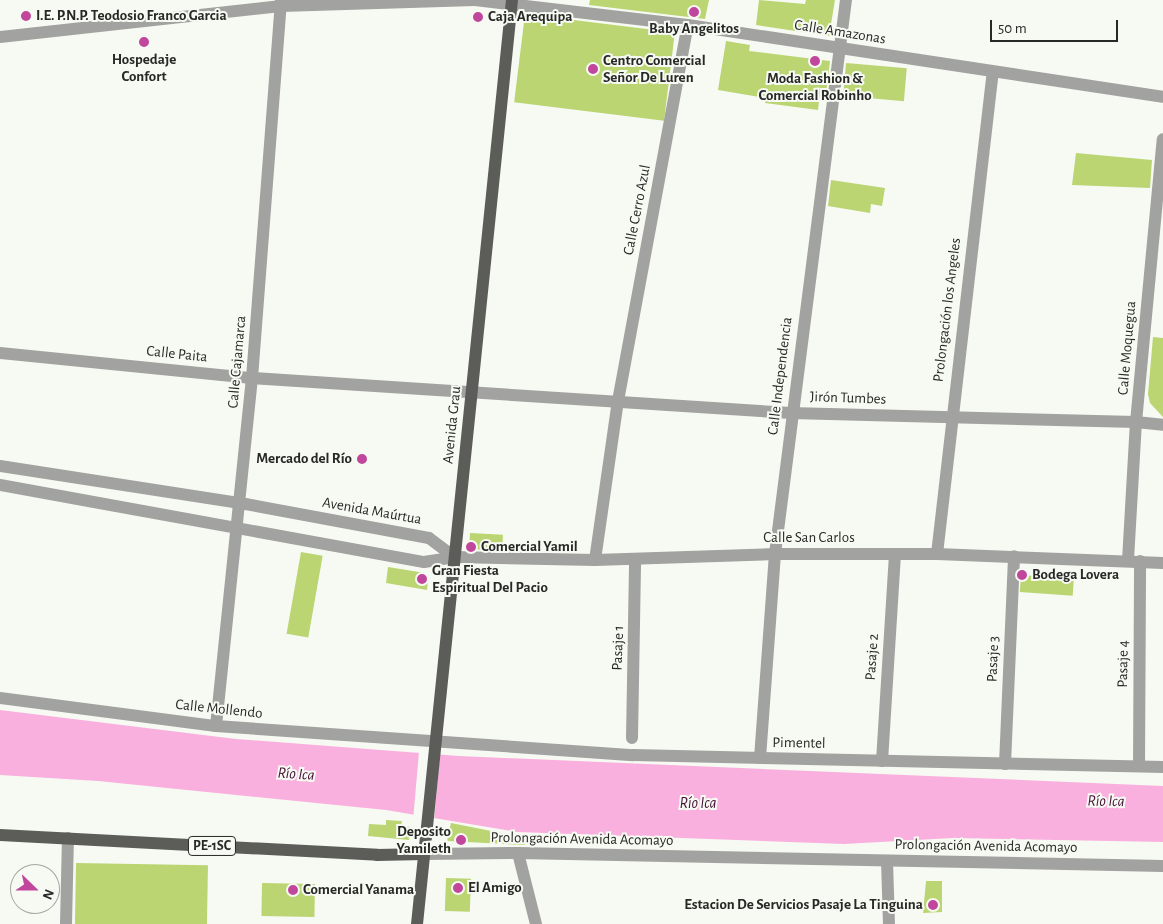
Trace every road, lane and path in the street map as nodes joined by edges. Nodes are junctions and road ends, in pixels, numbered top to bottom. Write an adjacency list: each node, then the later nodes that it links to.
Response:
1 (846, 0): 6 (street, Calle Independencia)
2 (512, 2): 3 (street, Calle Amazonas); 4 (street, Calle Amazonas); 12 (main road, Avenida Grau)
3 (281, 3): 5 (street, Calle Amazonas); 11 (street, Calle Cajamarca)
4 (688, 25): 6 (street, Calle Amazonas); 13 (street, Calle Cerro Azul)
5 (0, 37)
6 (841, 48): 7 (street, Calle Amazonas); 14 (street, Calle Independencia)
7 (993, 72): 8 (street, Calle Amazonas); 15 (street, Prolongación los Angeles)
8 (1163, 96)
9 (1163, 139): 16 (street, Calle Moquegua)
10 (0, 353): 11 (street, Calle Paita)
11 (252, 378): 12 (street, Calle Paita); 20 (street, Calle Cajamarca)
12 (472, 390): 13 (street, Jirón Tumbes); 26 (main road, Avenida Grau)
13 (618, 401): 14 (street, Jirón Tumbes); 28 (street, Calle Cerro Azul)
14 (792, 413): 15 (street, Jirón Tumbes); 22 (street, Calle Independencia)
15 (950, 418): 16 (street, Jirón Tumbes); 23 (street, Prolongación los Angeles)
16 (1136, 422): 17 (street, Jirón Tumbes); 29 (street, Calle Moquegua)
17 (1163, 425)
18 (0, 466): 20 (street, Avenida Maúrtua)
19 (0, 485): 21 (street)
20 (240, 503): 21 (street, Calle Cajamarca); 26 (street, Avenida Maúrtua)
21 (239, 528): 26 (street); 32 (street, Calle Cajamarca)
22 (775, 554): 24 (street, Calle San Carlos); 27 (street, Calle San Carlos); 35 (street, Calle Independencia)
23 (937, 554): 24 (street, Calle San Carlos); 25 (street, Calle San Carlos)
24 (895, 555): 36 (street, Pasaje 2)
25 (1014, 556): 29 (street, Calle San Carlos); 37 (street, Pasaje 3)
26 (454, 557): 28 (street, Calle San Carlos); 34 (main road, Avenida Grau)
27 (635, 559): 28 (street, Calle San Carlos); 33 (street, Pasaje 1)
28 (594, 560)
29 (1134, 560): 30 (street, Calle San Carlos); 38 (street, Pasaje 4)
30 (1163, 563)
31 (0, 698): 32 (street, Calle Mollendo)
32 (216, 726): 34 (street, Calle Mollendo)
33 (632, 738)
34 (434, 747): 35 (street, Pimentel); 43 (main road, Avenida Grau)
35 (760, 758): 36 (street, Pimentel)
36 (882, 761): 37 (street, Pimentel)
37 (1005, 764): 38 (street, Pimentel)
38 (1139, 766): 39 (street, Pimentel)
39 (1163, 768)
40 (0, 835): 41 (main road, Prolongación Avenida Acomayo / PE-1SC)
41 (68, 838): 43 (main road, Prolongación Avenida Acomayo / PE-1SC); 46 (street)
42 (518, 853): 43 (street, Prolongación Avenida Acomayo); 44 (street, Prolongación Avenida Acomayo); 48 (street)
43 (424, 854): 47 (main road, Avenida Grau)
44 (887, 861): 45 (street, Prolongación Avenida Acomayo); 49 (street)
45 (1163, 866)
46 (66, 924)
47 (417, 924)
48 (536, 924)
49 (889, 924)

